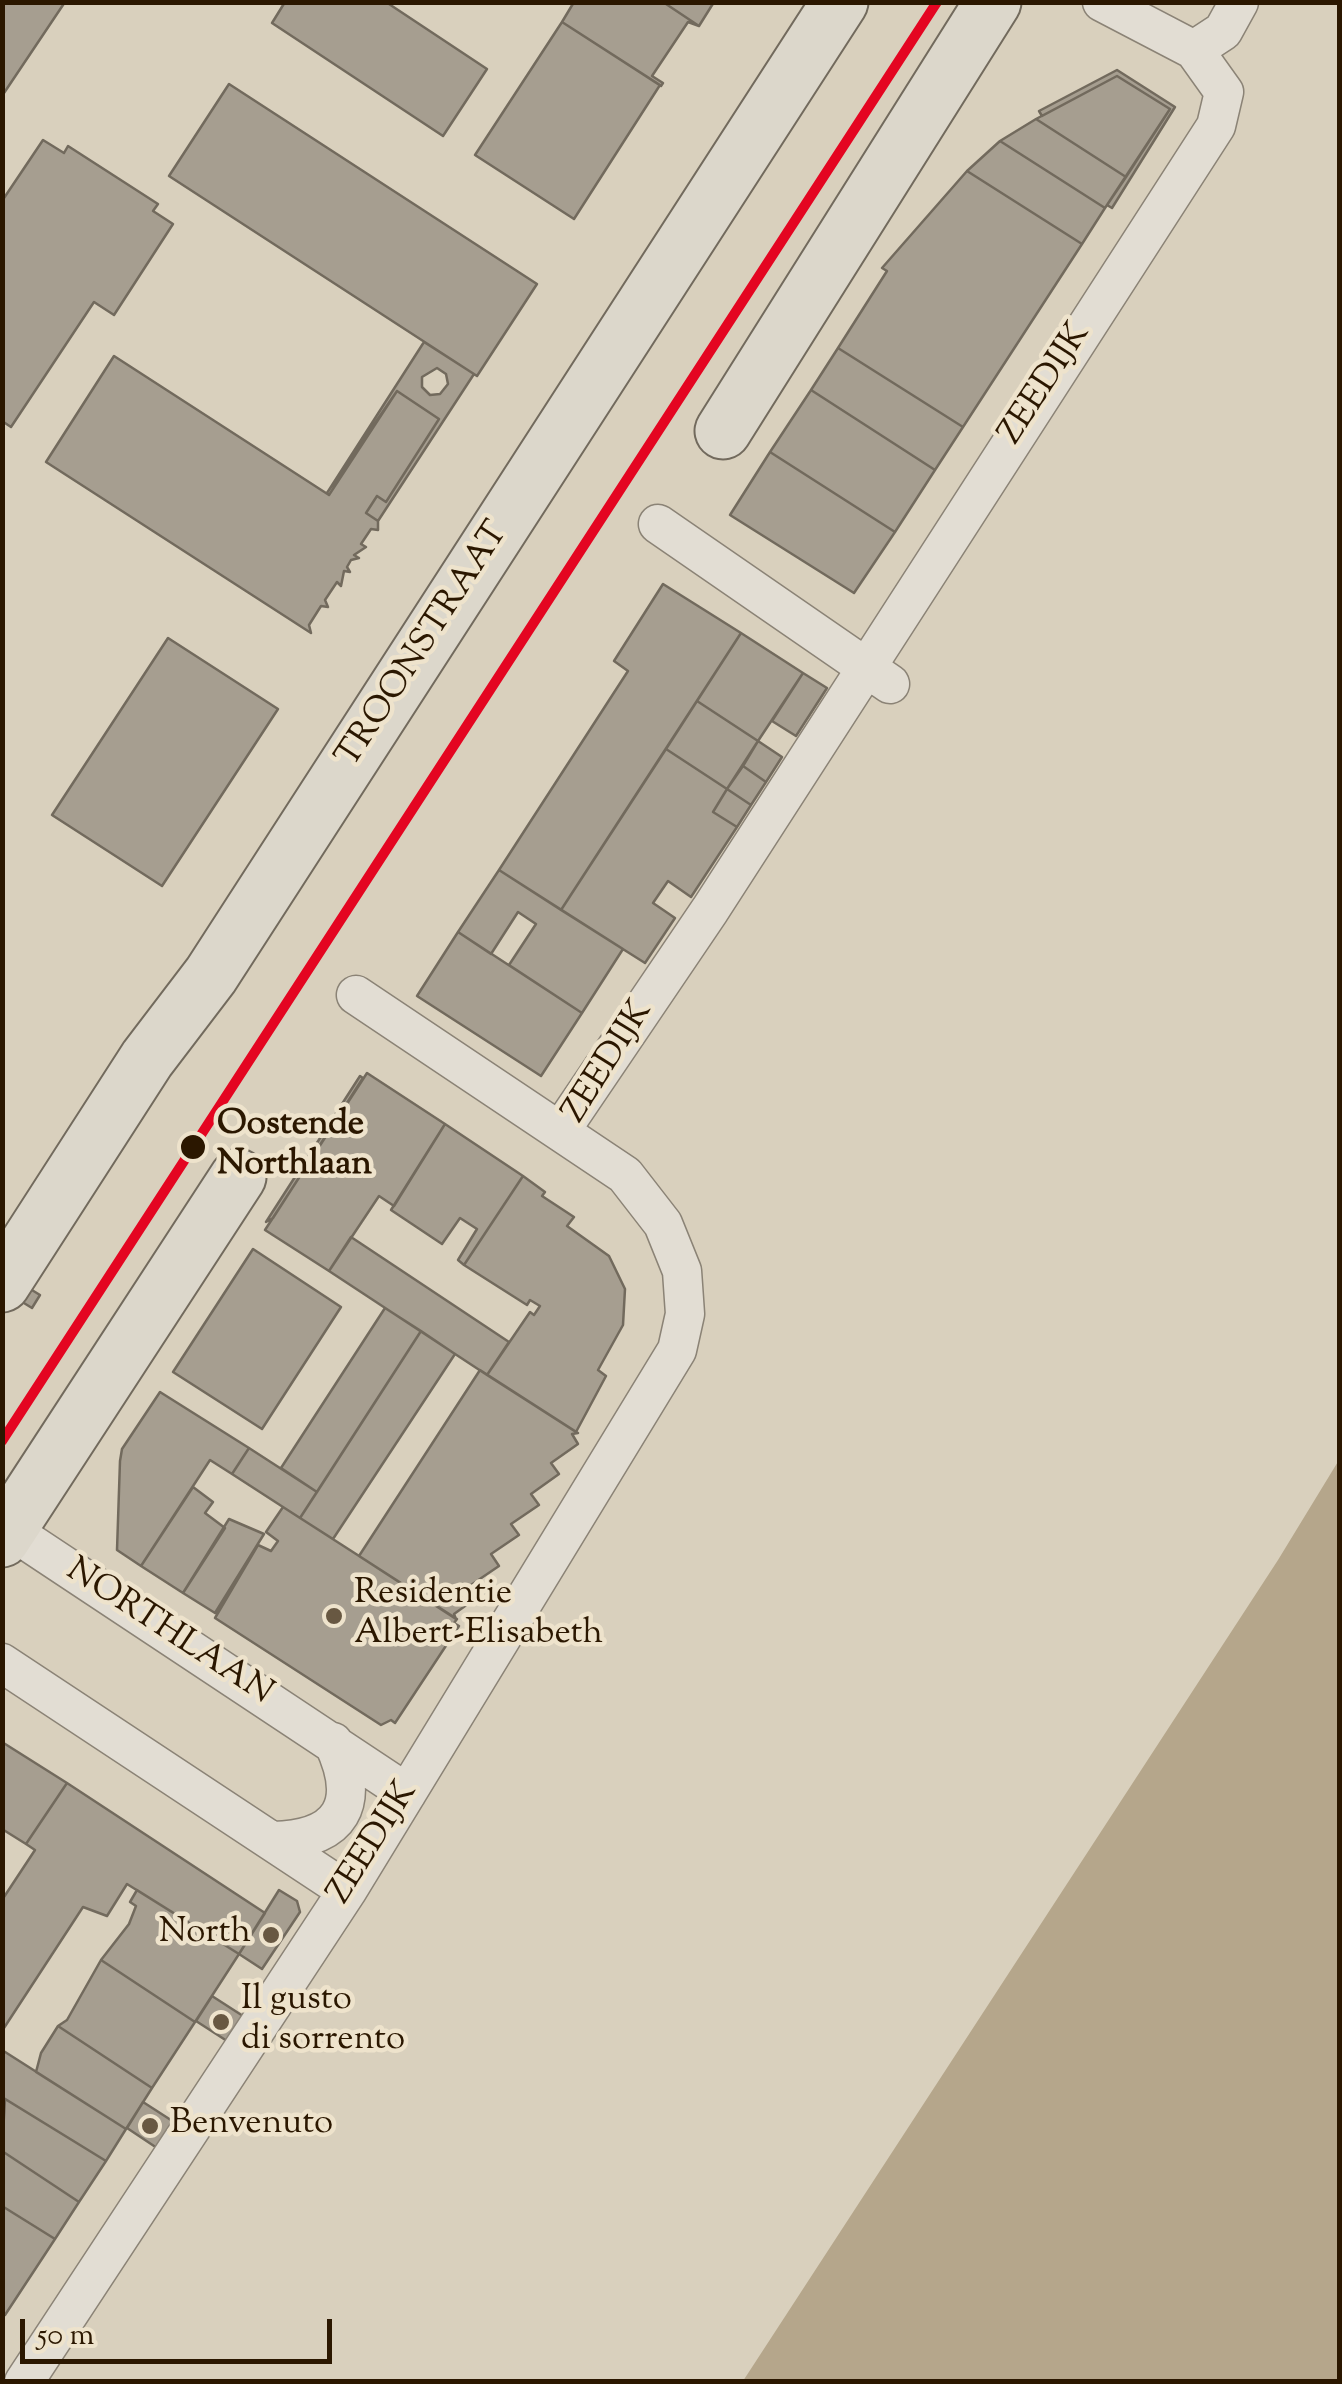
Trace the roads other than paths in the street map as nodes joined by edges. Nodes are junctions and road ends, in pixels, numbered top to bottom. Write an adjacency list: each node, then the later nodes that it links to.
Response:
1 (840, 2): 12 (main road, TROONSTRAAT)
2 (993, 2): 6 (main road)
3 (1102, 2): 5 (street)
4 (1239, 2): 5 (street)
5 (1194, 50): 8 (street, ZEEDIJK)
6 (722, 431)
7 (658, 524): 8 (street)
8 (877, 675): 10 (street, ZEEDIJK)
9 (356, 995): 10 (street)
10 (561, 1130): 16 (street, ZEEDIJK)
11 (238, 1177): 13 (main road)
12 (2, 1284)
13 (5, 1531): 15 (street, NORTHLAAN)
14 (2, 1663): 17 (street)
15 (333, 1742): 16 (street, NORTHLAAN); 17 (street)
16 (407, 1793): 18 (street, ZEEDIJK)
17 (274, 1841): 18 (street)
18 (348, 1892): 19 (street, ZEEDIJK)
19 (24, 2382)

